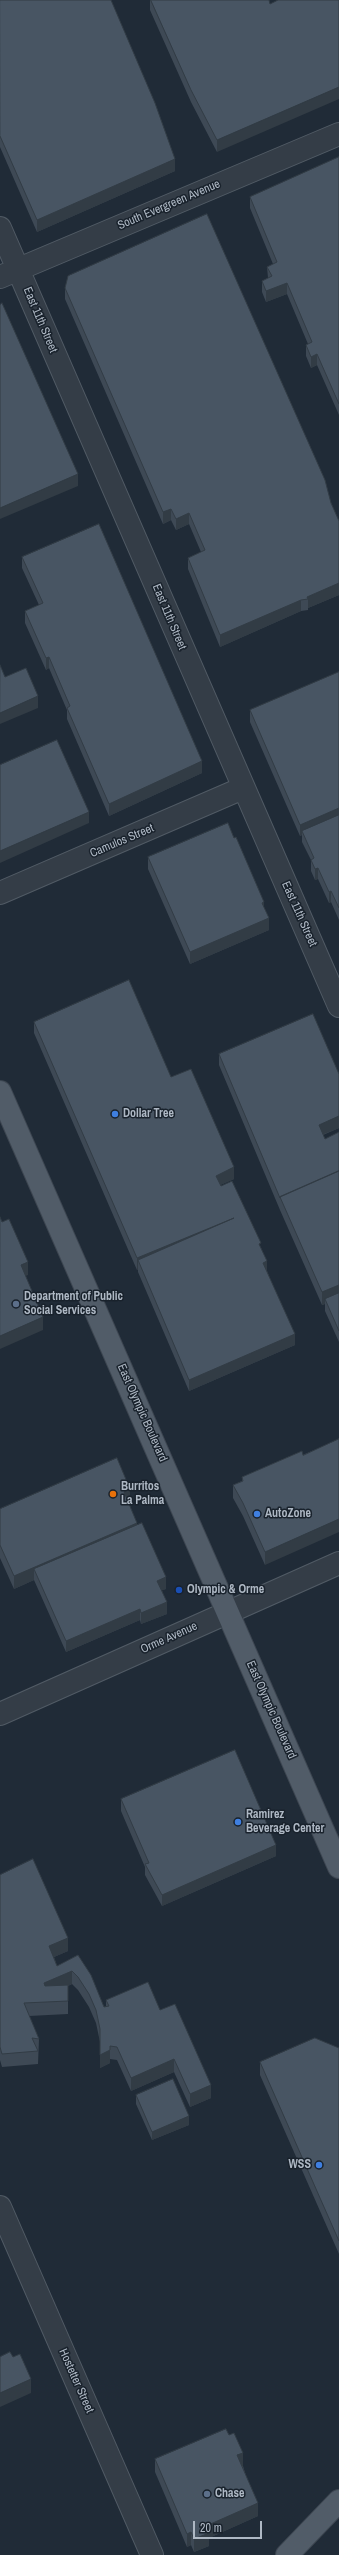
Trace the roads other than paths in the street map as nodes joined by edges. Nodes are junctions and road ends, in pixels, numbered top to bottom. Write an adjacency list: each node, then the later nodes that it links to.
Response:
1 (339, 134): 3 (street, South Evergreen Avenue)
2 (0, 228): 3 (street, East 11th Street)
3 (9, 273): 4 (street, East 11th Street)
4 (244, 788): 5 (street, Camulos Street); 6 (street, East 11th Street)
5 (0, 893)
6 (339, 1006)
7 (0, 1092): 9 (main road, East Olympic Boulevard)
8 (339, 1563): 9 (street, Orme Avenue)
9 (227, 1612): 10 (street, Orme Avenue); 11 (main road, East Olympic Boulevard)
10 (0, 1714)
11 (339, 1867)
12 (0, 2207): 14 (street, Hostetter Street)
13 (339, 2501): 15 (main road)
14 (152, 2555)
15 (287, 2555)

